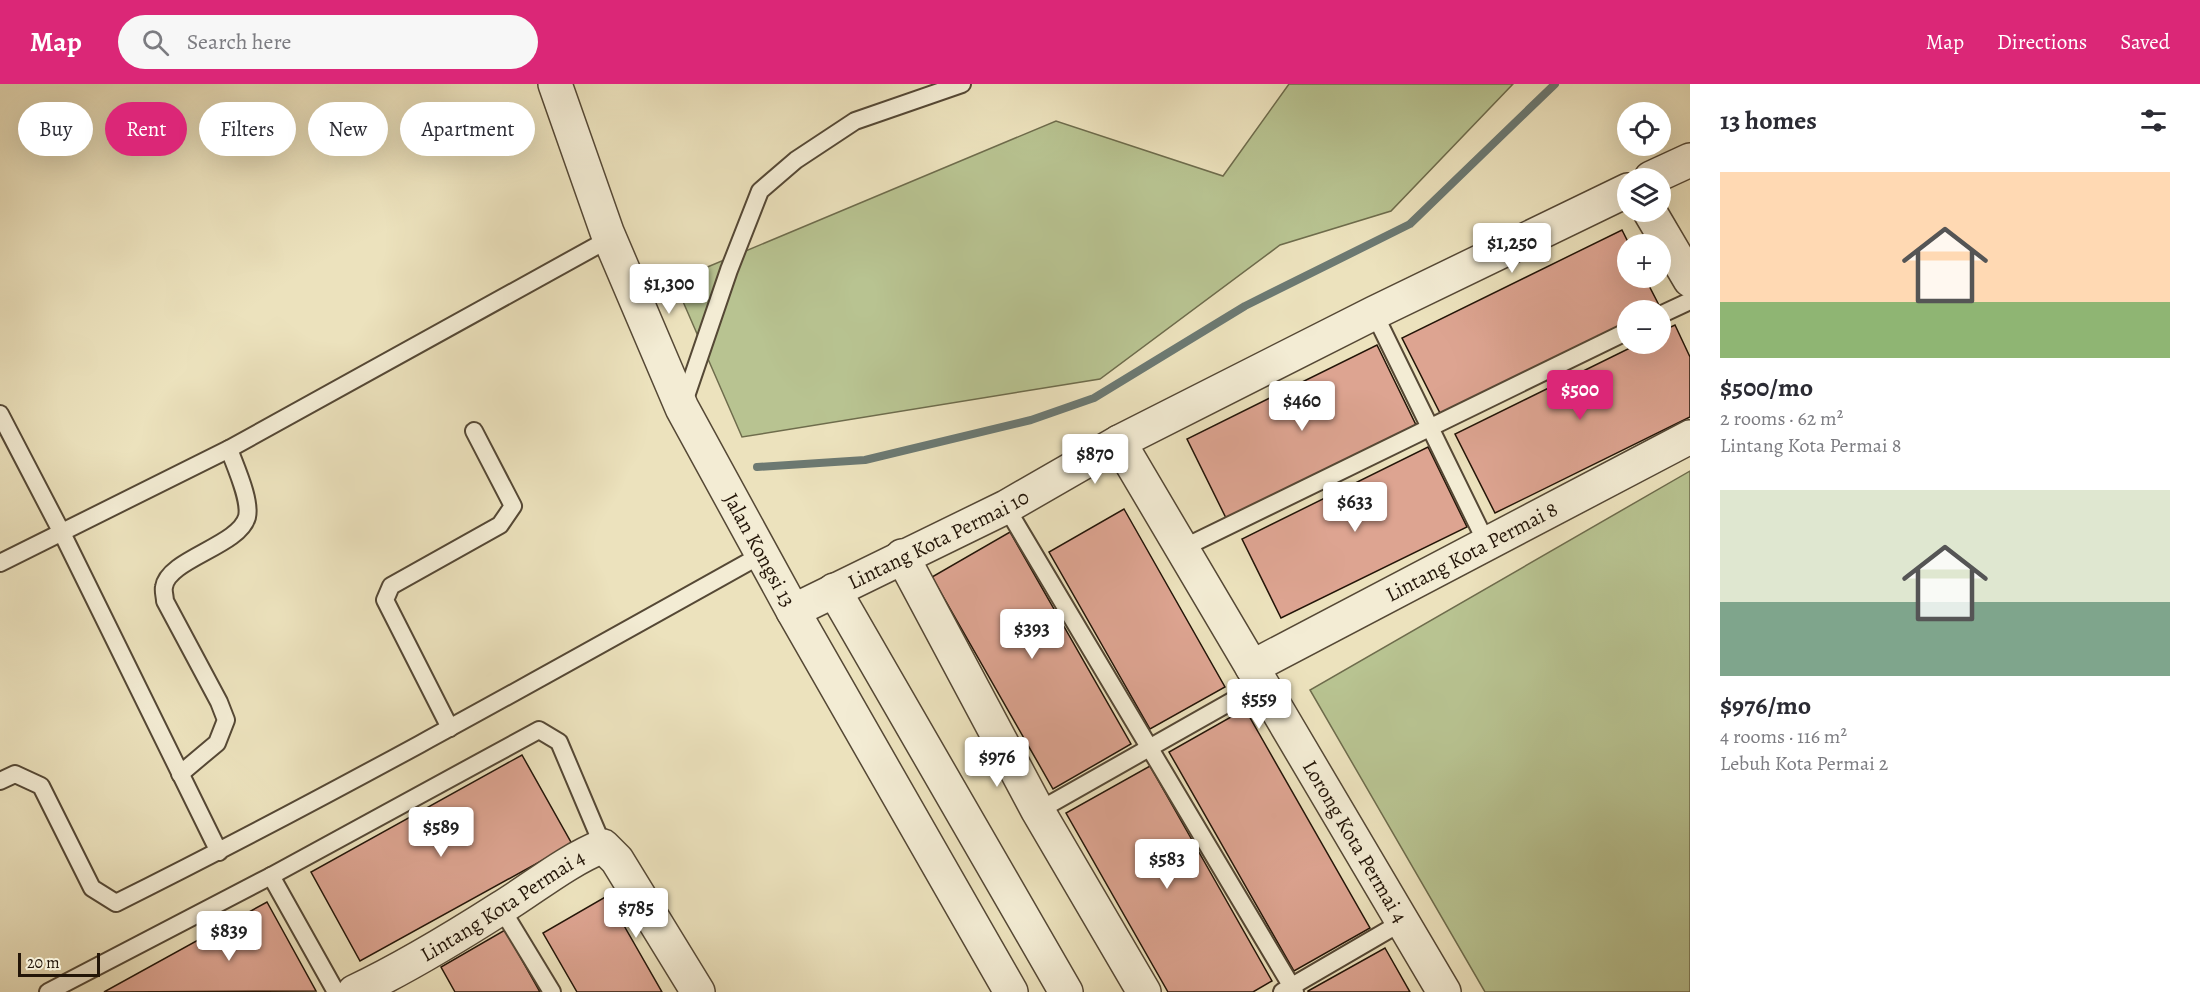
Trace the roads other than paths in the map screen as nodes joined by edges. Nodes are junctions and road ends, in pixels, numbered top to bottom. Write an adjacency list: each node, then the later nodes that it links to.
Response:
1 (555, 84): 7 (street, Jalan Kongsi 13)
2 (962, 84): 13 (lane)
3 (1690, 160): 4 (street)
4 (1671, 169)
5 (1617, 195): 11 (street, Lintang Kota Permai 10)
6 (1656, 222): 8 (street)
7 (609, 238): 13 (street, Jalan Kongsi 13); 19 (lane)
8 (1690, 280)
9 (1690, 301): 10 (lane)
10 (1671, 310)
11 (1374, 313): 15 (lane); 18 (street, Lintang Kota Permai 10)
12 (1617, 336): 15 (lane)
13 (682, 408): 24 (street, Jalan Kongsi 13)
14 (0, 414): 21 (lane)
15 (1430, 428): 22 (lane); 23 (lane)
16 (474, 431): 30 (lane)
17 (1690, 437): 22 (street, Lintang Kota Permai 8)
18 (1119, 442): 20 (street, Lintang Kota Permai 10); 23 (street, Lorong Kota Permai 4)
19 (229, 449): 21 (lane); 32 (lane)
20 (1006, 507): 25 (street, Lintang Kota Permai 10); 31 (lane)
21 (62, 533): 26 (lane); 32 (lane)
22 (1486, 544): 29 (street, Lintang Kota Permai 8)
23 (1181, 549): 29 (street, Lorong Kota Permai 4)
24 (761, 555): 28 (street, Jalan Kongsi 13); 30 (lane)
25 (902, 556): 27 (street, Lintang Kota Permai 10); 34 (street)
26 (0, 563)
27 (834, 590): 28 (street, Lintang Kota Permai 10); 48 (street)
28 (793, 611): 47 (street, Jalan Kongsi 13)
29 (1257, 676): 31 (lane); 39 (street, Lorong Kota Permai 4)
30 (450, 728): 35 (lane)
31 (1150, 747): 34 (lane); 41 (lane)
32 (180, 774): 35 (lane)
33 (0, 781): 35 (lane)
34 (1038, 810): 49 (street)
35 (219, 852)
36 (610, 853): 37 (lane); 38 (street, Lintang Kota Permai 4); 46 (street)
37 (271, 876): 42 (lane); 43 (lane)
38 (501, 908): 40 (street, Lintang Kota Permai 4); 45 (lane)
39 (1402, 922): 41 (lane); 50 (street, Lorong Kota Permai 4)
40 (396, 983): 44 (street, Lintang Kota Permai 4)
41 (1290, 990)
42 (48, 992)
43 (336, 992)
44 (354, 992)
45 (552, 992)
46 (698, 992)
47 (1011, 992)
48 (1066, 992)
49 (1144, 992)
50 (1444, 992)

